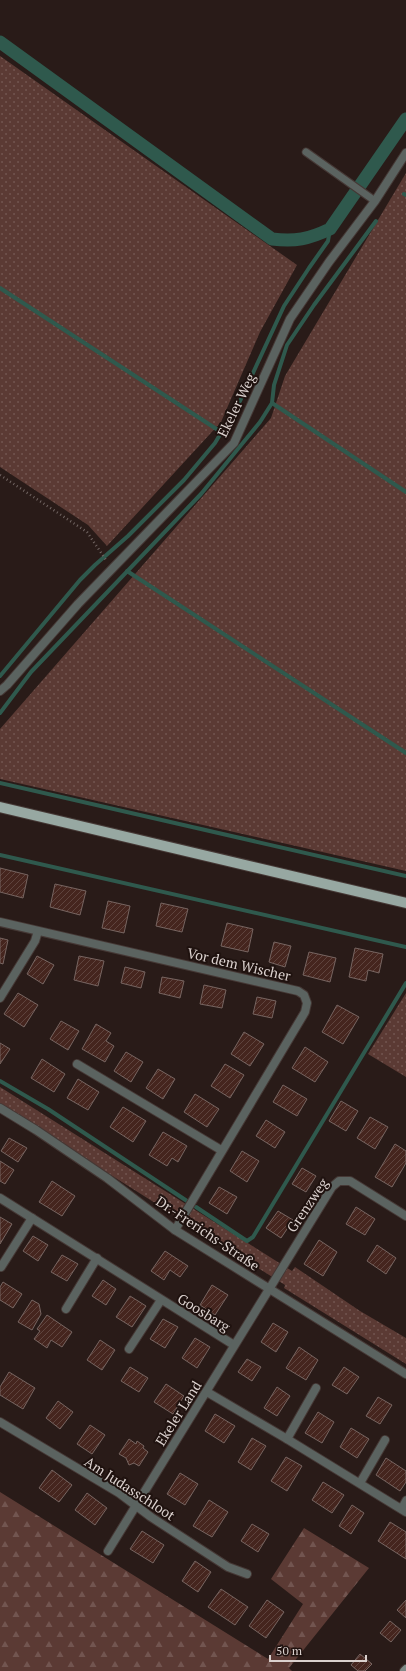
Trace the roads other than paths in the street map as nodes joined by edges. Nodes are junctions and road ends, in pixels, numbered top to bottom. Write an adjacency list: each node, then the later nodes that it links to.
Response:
1 (306, 152): 3 (lane)
2 (406, 153): 3 (street, Ekeler Weg)
3 (374, 201): 4 (street, Ekeler Weg)
4 (0, 691)
5 (0, 807): 6 (main road)
6 (406, 902)
7 (0, 922): 8 (street, Vor dem Wischer)
8 (38, 932): 9 (street); 12 (street, Vor dem Wischer)
9 (0, 998)
10 (77, 1064): 12 (street)
11 (0, 1108): 16 (street, Dr.-Frerichs-Straße)
12 (221, 1150): 16 (street, Vor dem Wischer)
13 (0, 1198): 15 (street, Goosbarg)
14 (406, 1216): 19 (street, Grenzweg)
15 (32, 1218): 17 (street, Goosbarg); 18 (street)
16 (175, 1230): 19 (street, Dr.-Frerichs-Straße)
17 (97, 1258): 20 (street, Goosbarg); 21 (street)
18 (1, 1267)
19 (269, 1289): 22 (street, Ekeler Land); 24 (street, Dr.-Frerichs-Straße)
20 (161, 1300): 22 (street, Goosbarg); 23 (street, Goosbarg)
21 (66, 1309)
22 (234, 1345): 26 (street, Ekeler Land)
23 (129, 1349)
24 (406, 1374)
25 (316, 1388): 28 (street)
26 (207, 1392): 28 (street); 32 (street, Ekeler Land)
27 (0, 1422): 32 (street, Am Judasschloot)
28 (287, 1439): 30 (street)
29 (385, 1440): 30 (street)
30 (360, 1483): 33 (street)
31 (406, 1500): 33 (lane)
32 (136, 1506): 34 (street, Ekeler Land); 35 (street, Am Judasschloot)
33 (403, 1511)
34 (108, 1551)
35 (246, 1574)

